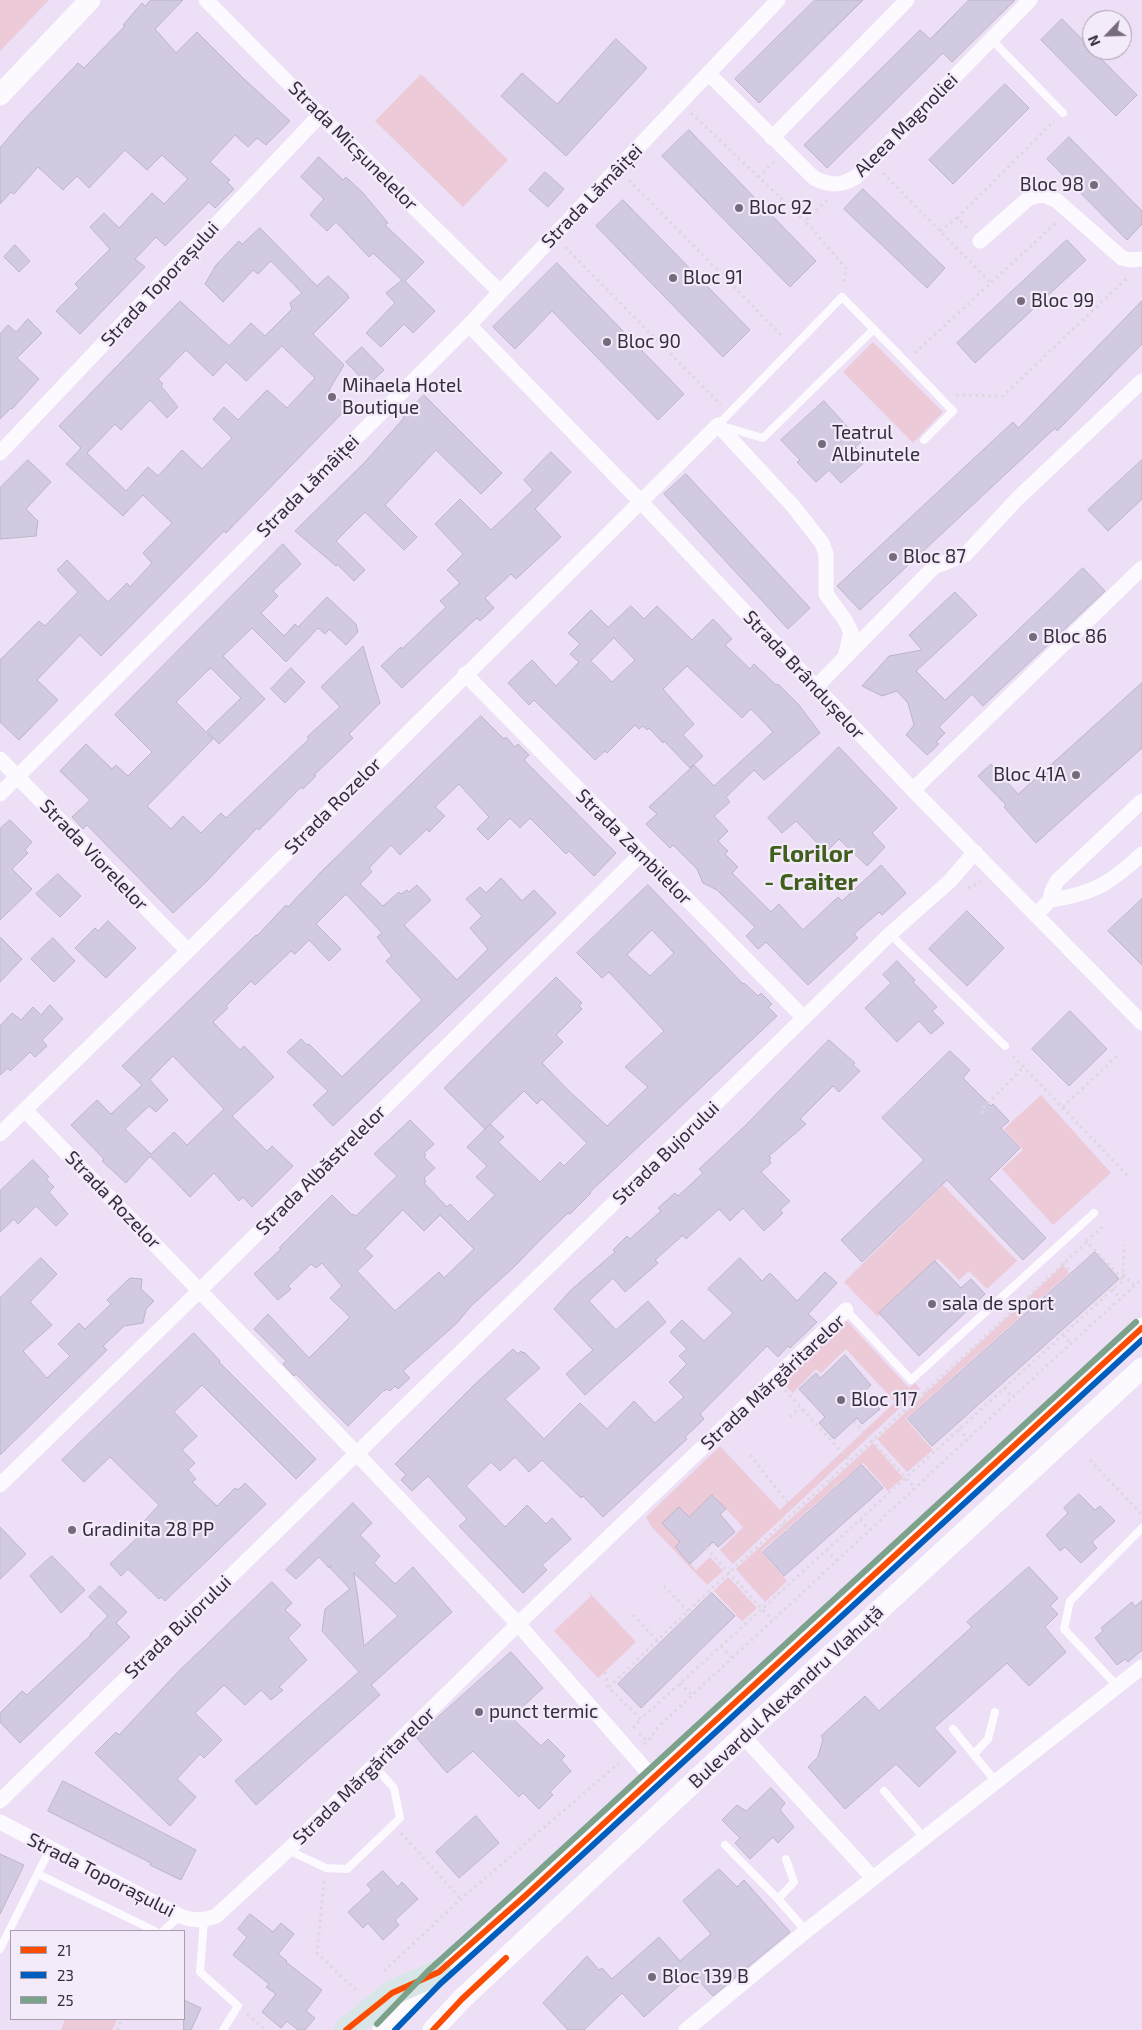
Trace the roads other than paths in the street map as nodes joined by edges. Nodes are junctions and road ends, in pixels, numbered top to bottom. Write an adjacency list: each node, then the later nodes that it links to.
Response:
1 (90, 0): 8 (main road)
2 (206, 0): 10 (street, Strada Micșunelelor)
3 (778, 0): 7 (street, Strada Lămâiței)
4 (907, 0): 11 (street)
5 (1030, 0): 6 (street, Aleea Magnoliei)
6 (991, 40): 9 (lane); 11 (street, Aleea Magnoliei)
7 (709, 74): 11 (street, Aleea Magnoliei); 14 (street, Strada Lămâiței)
8 (0, 96)
9 (1063, 113)
10 (320, 115): 14 (street, Strada Micșunelelor); 20 (street, Strada Toporașului)
11 (772, 138)
12 (980, 241): 13 (street)
13 (1138, 264)
14 (500, 292): 15 (street, Strada Lămâiței)
15 (469, 324): 21 (street, Strada Brândușelor); 27 (street, Strada Lămâiței)
16 (874, 329): 18 (lane); 18 (lane); 19 (lane)
17 (1142, 381): 23 (street)
18 (718, 426): 21 (street, Strada Rozelor); 23 (street)
19 (924, 440)
20 (0, 453)
21 (640, 502): 24 (street, Strada Rozelor); 25 (street, Strada Brândușelor)
22 (1142, 568): 28 (street)
23 (845, 657): 25 (street)
24 (465, 674): 32 (street, Strada Zambilelor); 37 (street, Strada Rozelor)
25 (816, 687): 28 (street, Strada Brândușelor)
26 (0, 759): 27 (street, Strada Viorelelor)
27 (18, 777): 29 (street, Strada Lămâiței); 37 (street, Strada Viorelelor)
28 (913, 790): 31 (street, Strada Brândușelor)
29 (0, 794)
30 (1142, 801): 34 (street)
31 (975, 852): 35 (street, Strada Brândușelor); 36 (street, Strada Bujorului)
32 (641, 854): 38 (street, Strada Zambilelor); 44 (street, Strada Albăstrelelor)
33 (1142, 854): 34 (street)
34 (1050, 900): 35 (street)
35 (1036, 915): 39 (street, Strada Brândușelor)
36 (890, 934): 38 (street, Strada Bujorului); 40 (lane)
37 (188, 951): 41 (street, Strada Rozelor)
38 (804, 1018): 48 (street, Strada Bujorului)
39 (1142, 1023)
40 (1005, 1046)
41 (26, 1110): 42 (street, Strada Rozelor); 44 (street, Strada Rozelor)
42 (0, 1134)
43 (1094, 1213): 45 (lane, Strada Mărgăritarelor)
44 (200, 1290): 48 (street); 49 (street, Strada Albăstrelelor)
45 (846, 1310): 51 (street, Strada Mărgăritarelor)
46 (1142, 1328): 59 (main road, Bulevardul Alexandru Vlahuță)
47 (1142, 1368): 56 (main road, Bulevardul Alexandru Vlahuță)
48 (357, 1454): 51 (street); 62 (street, Strada Bujorului)
49 (0, 1485)
50 (1142, 1528): 53 (lane)
51 (518, 1624): 58 (street, Strada Mărgăritarelor); 59 (street)
52 (1142, 1667): 53 (street)
53 (1118, 1687): 60 (street)
54 (995, 1712): 57 (lane)
55 (953, 1729): 57 (lane)
56 (743, 1736): 70 (street); 82 (main road, Bulevardul Alexandru Vlahuță)
57 (974, 1754): 60 (lane)
58 (374, 1766): 67 (street, Strada Mărgăritarelor); 67 (lane)
59 (652, 1777): 78 (main road, Bulevardul Alexandru Vlahuță)
60 (996, 1782): 64 (street)
61 (884, 1791): 64 (lane)
62 (0, 1801)
63 (0, 1822): 66 (street, Strada Toporașului)
64 (925, 1839): 70 (street)
65 (725, 1845): 71 (lane)
66 (50, 1849): 69 (lane); 72 (street, Strada Toporașului)
67 (288, 1850): 73 (street, Strada Mărgăritarelor)
68 (786, 1860): 71 (lane)
69 (38, 1874): 74 (lane); 77 (lane)
70 (873, 1878): 76 (street)
71 (778, 1899): 76 (lane)
72 (180, 1916): 73 (street, Strada Toporașului); 75 (lane)
73 (204, 1920): 79 (lane)
74 (153, 1930)
75 (164, 1930)
76 (806, 1931): 83 (street)
77 (0, 1949)
78 (440, 1972): 80 (main road); 81 (main road, Bulevardul Alexandru Vlahuță)
79 (223, 2030)
80 (346, 2030)
81 (382, 2030)
82 (433, 2030)
83 (686, 2030)

